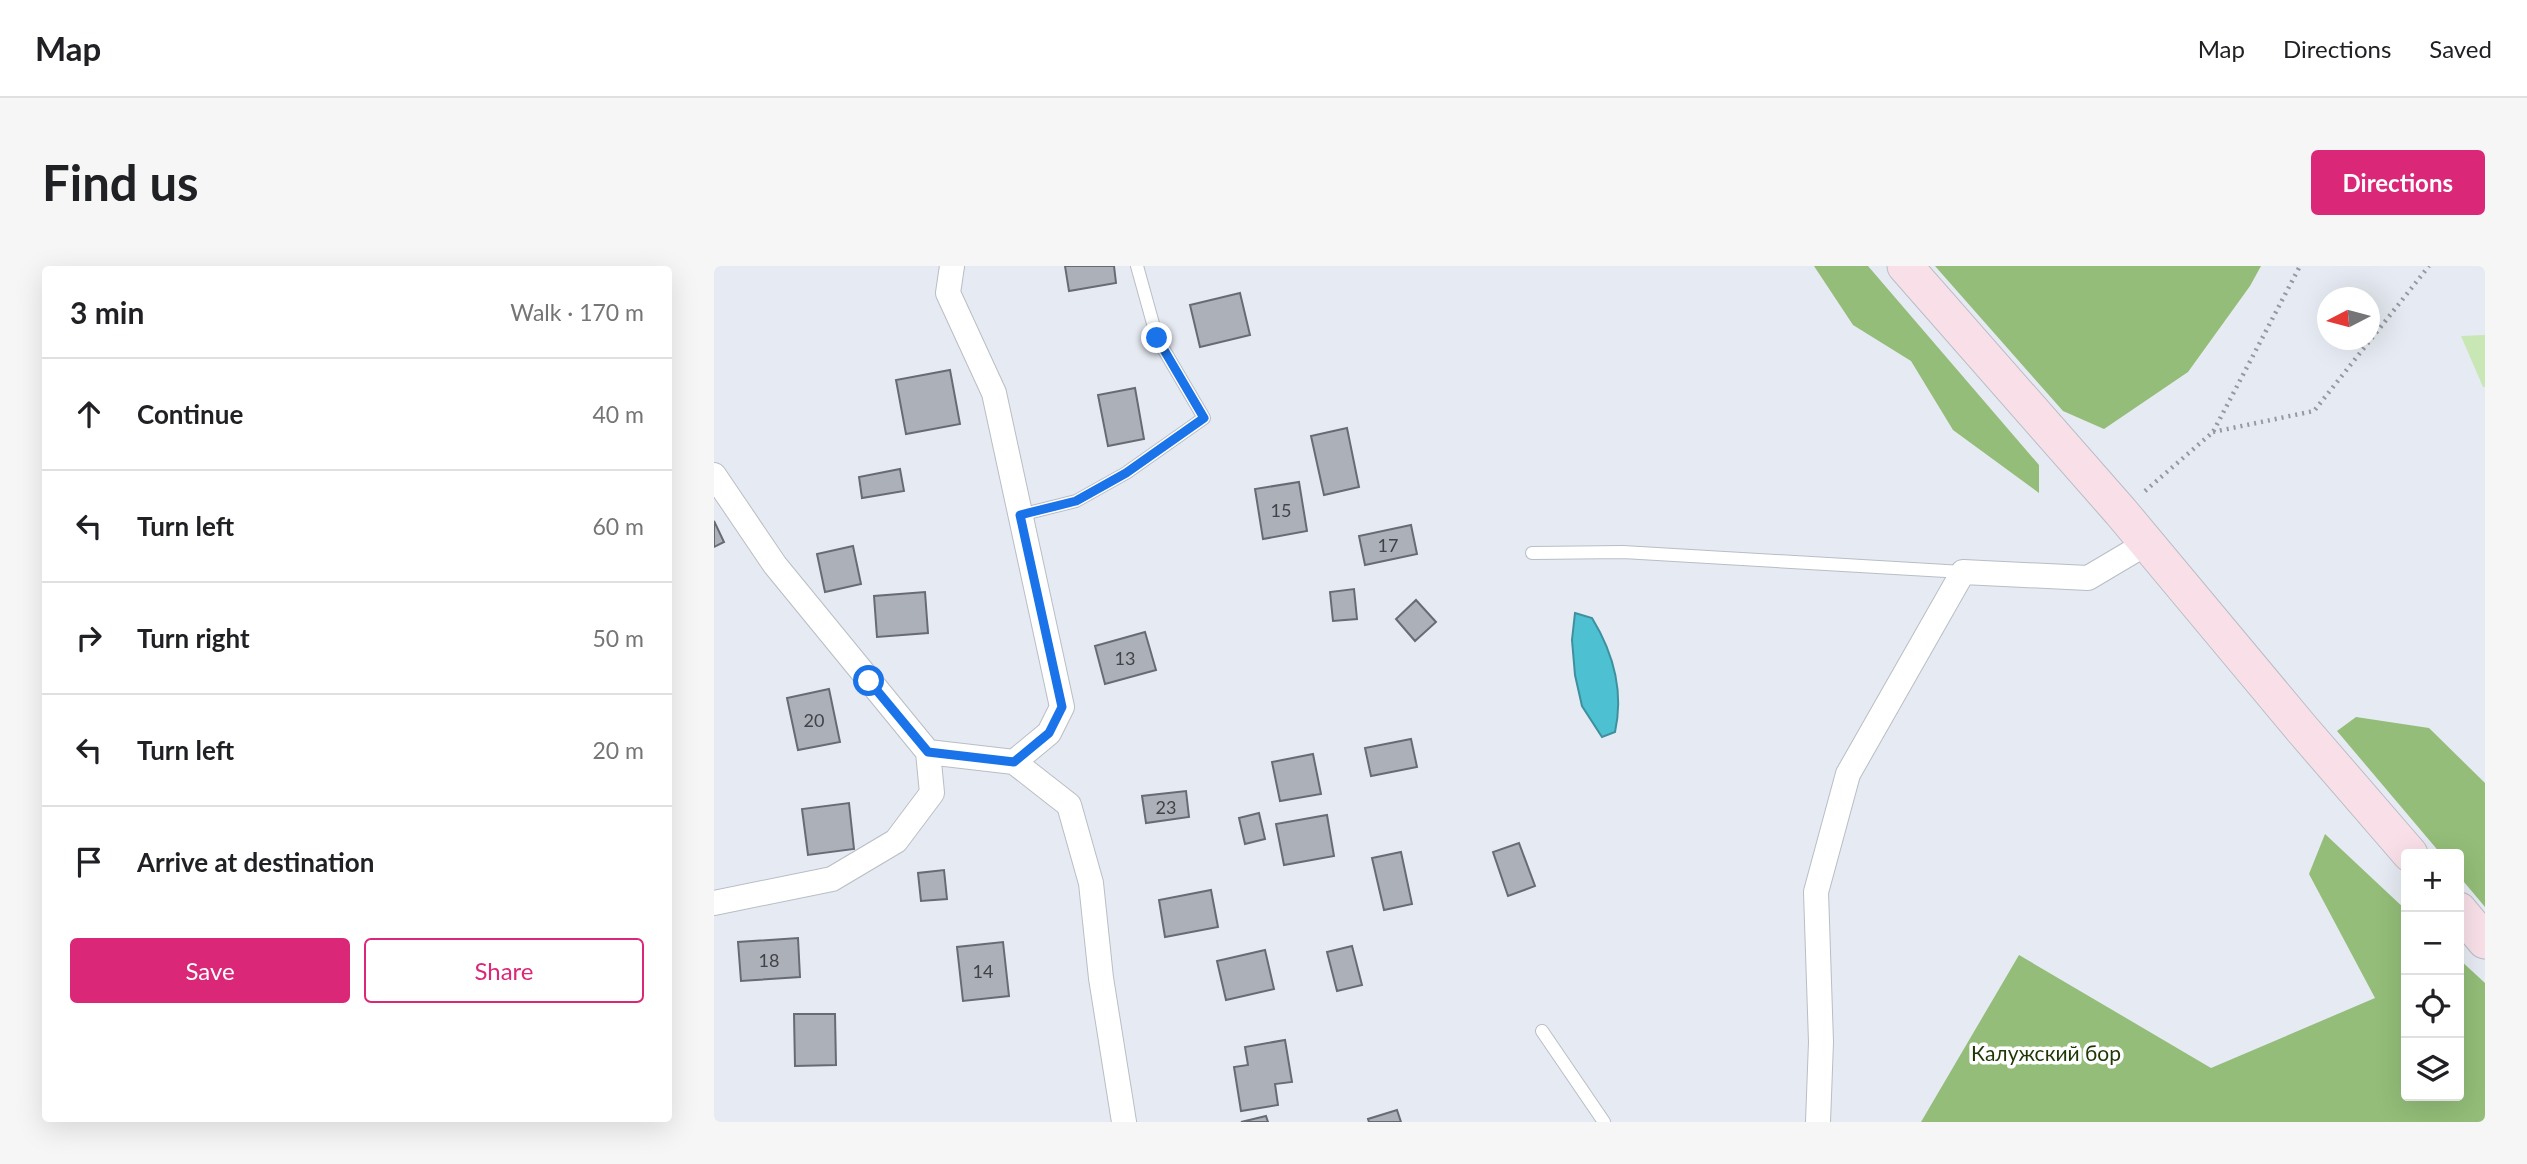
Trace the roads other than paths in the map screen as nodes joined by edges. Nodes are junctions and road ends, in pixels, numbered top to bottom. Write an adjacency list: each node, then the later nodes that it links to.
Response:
1 (951, 266): 5 (street)
2 (1137, 266): 5 (lane)
3 (1905, 266): 6 (main road)
4 (714, 475): 9 (street)
5 (1020, 515): 10 (street)
6 (2147, 543): 8 (street); 11 (main road)
7 (1532, 553): 8 (lane)
8 (1963, 572): 18 (street)
9 (928, 752): 10 (street); 12 (street)
10 (1014, 762): 16 (street)
11 (2406, 849)
12 (714, 903)
13 (2461, 912): 14 (main road)
14 (2485, 941)
15 (1542, 1031): 17 (lane)
16 (1124, 1122)
17 (1604, 1122)
18 (1818, 1122)

